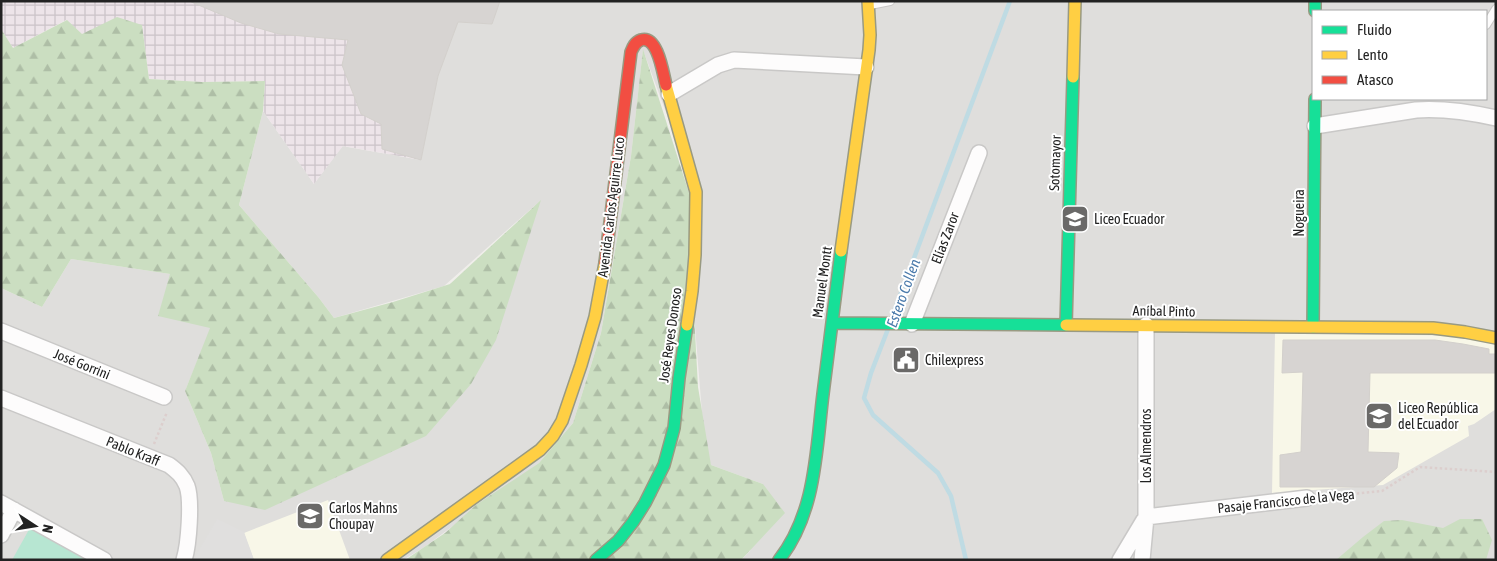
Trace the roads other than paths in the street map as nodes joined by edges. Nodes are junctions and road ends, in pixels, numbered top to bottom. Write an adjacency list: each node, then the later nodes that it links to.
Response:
1 (890, 1): 3 (lane)
2 (1075, 1): 14 (street, Sotomayor)
3 (868, 3): 6 (street, Manuel Montt)
4 (1496, 9): 5 (lane)
5 (1487, 23)
6 (866, 68): 7 (street); 12 (street, Manuel Montt)
7 (669, 94): 27 (street, Avenida Carlos Aguirre Luco); 28 (street, José Reyes Donoso)
8 (1315, 100): 10 (street, Nogueira)
9 (1496, 118): 10 (street)
10 (1315, 126): 16 (street, Nogueira)
11 (979, 153): 13 (street, Elías Zaror)
12 (832, 323): 13 (street, Aníbal Pinto); 29 (street, Manuel Montt)
13 (909, 324): 14 (street, Aníbal Pinto)
14 (1066, 325): 15 (street, Aníbal Pinto)
15 (1146, 326): 16 (street, Aníbal Pinto); 23 (street, Los Almendros)
16 (1314, 327): 18 (street, Aníbal Pinto)
17 (1, 331): 19 (street, José Gorrini)
18 (1496, 338)
19 (164, 397)
20 (1, 398): 26 (street, Pablo Kraff)
21 (1307, 498): 23 (street, Pasaje Francisco de la Vega)
22 (8, 507): 24 (street); 25 (street)
23 (1146, 517): 30 (street); 31 (street, Los Almendros)
24 (1, 535)
25 (104, 560)
26 (184, 560)
27 (387, 560)
28 (596, 560)
29 (779, 560)
30 (1120, 560)
31 (1142, 560)

